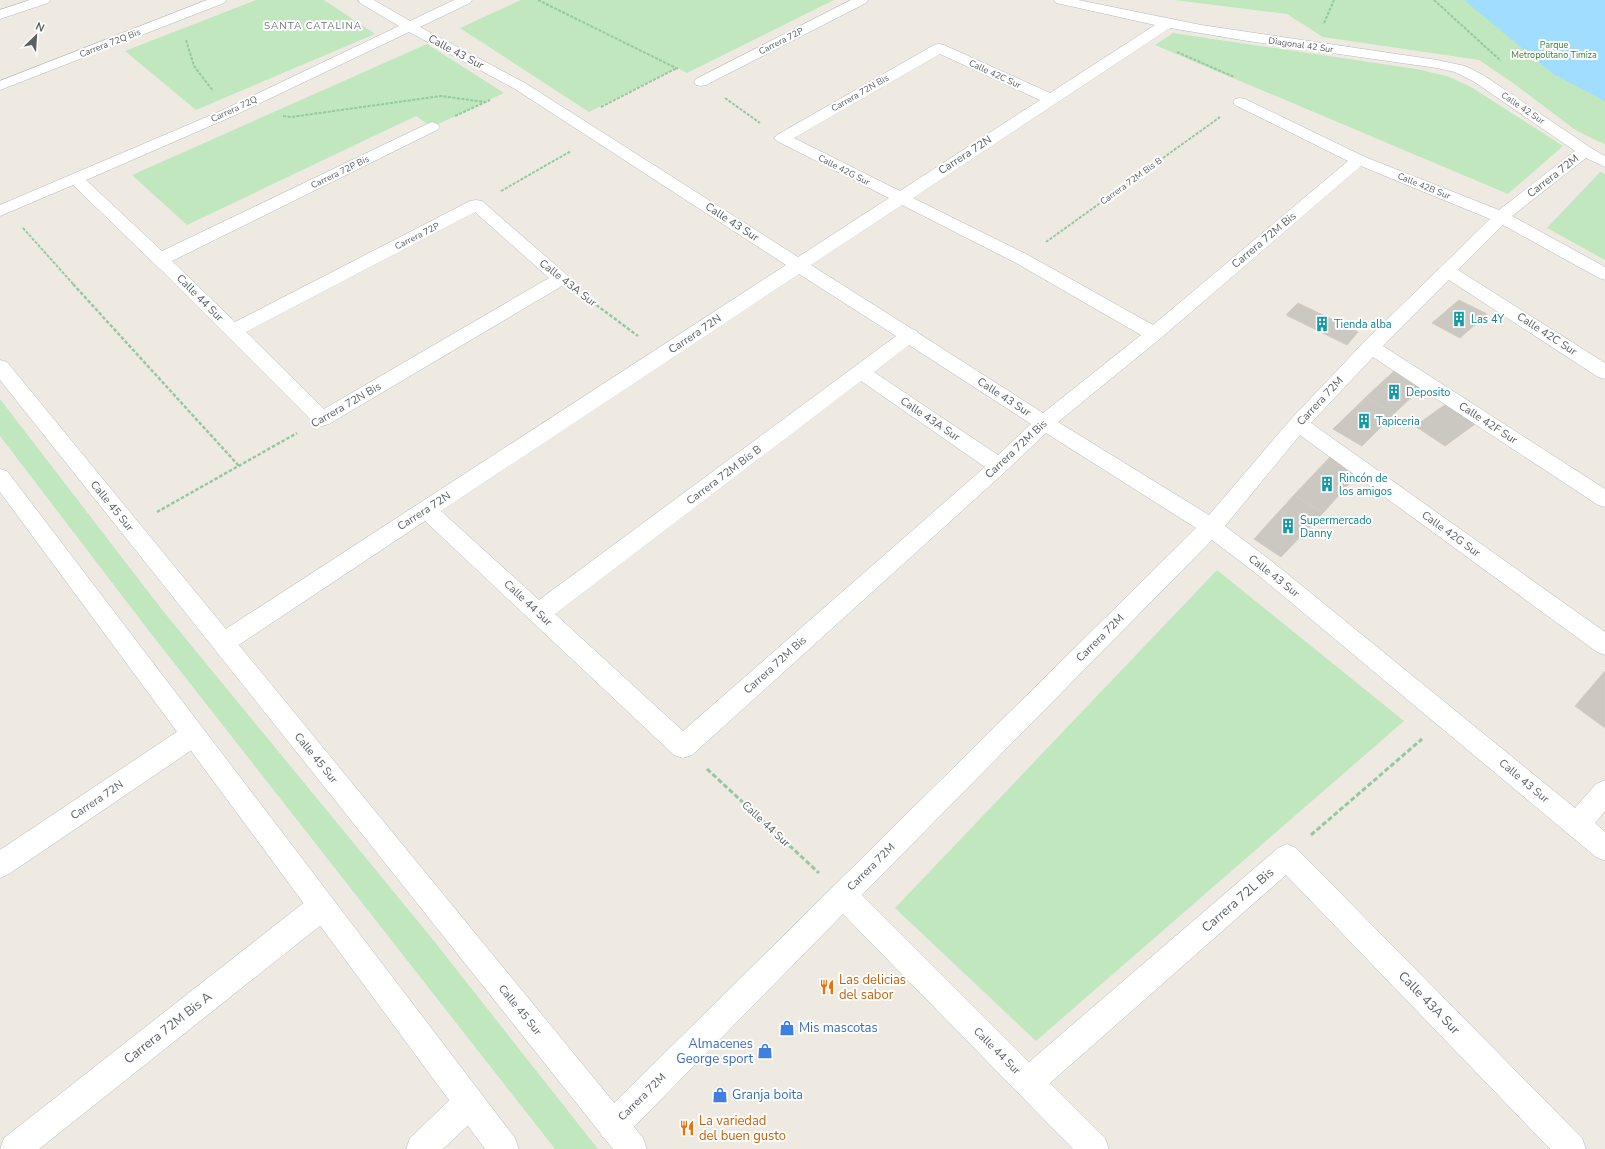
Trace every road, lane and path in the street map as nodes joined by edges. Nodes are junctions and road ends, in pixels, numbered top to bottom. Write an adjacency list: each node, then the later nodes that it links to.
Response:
1 (43, 0): 11 (street)
2 (184, 0): 10 (street)
3 (219, 0): 10 (street, Carrera 72Q Bis)
4 (365, 0): 13 (street, Calle 43 Sur)
5 (465, 0): 13 (street, Carrera 72Q)
6 (538, 0): 18 (path)
7 (860, 0): 19 (street, Carrera 72P)
8 (1061, 0): 12 (street)
9 (1334, 0): 14 (path)
10 (196, 9): 20 (street, Carrera 72Q Bis); 25 (path)
11 (0, 15)
12 (1166, 24): 15 (street, Carrera 72N); 17 (street, Diagonal 42 Sur)
13 (408, 26): 21 (street, Calle 43 Sur); 25 (street, Carrera 72Q)
14 (1321, 28)
15 (1144, 37): 22 (street, Carrera 72N); 24 (path)
16 (939, 48): 22 (street, Calle 42C Sur); 29 (street, Carrera 72N Bis)
17 (1437, 64): 30 (street, Calle 42 Sur)
18 (677, 68): 19 (path); 26 (path)
19 (701, 82): 29 (path)
20 (0, 86)
21 (520, 86): 23 (path); 26 (street, Calle 43 Sur)
22 (1050, 100): 34 (street, Carrera 72N)
23 (485, 102): 25 (path); 27 (path)
24 (1240, 102): 31 (street, Calle 42B Sur); 39 (path, Carrera 72M Bis B)
25 (228, 113): 33 (street, Carrera 72Q)
26 (574, 120): 28 (street, Calle 43 Sur)
27 (432, 127): 38 (street, Carrera 72P Bis)
28 (598, 136): 35 (path); 40 (street, Calle 43 Sur)
29 (782, 138): 34 (street, Calle 42G Sur)
30 (1585, 151): 32 (street, Calle 42 Sur); 37 (street, Carrera 72M)
31 (1359, 160): 37 (street, Calle 42B Sur); 45 (street, Carrera 72M Bis)
32 (1605, 162)
33 (76, 179): 36 (street, Carrera 72Q); 38 (street, Calle 44 Sur)
34 (899, 198): 39 (street, Calle 42G Sur); 40 (street, Carrera 72N)
35 (476, 205): 43 (street, Calle 43A Sur); 44 (street, Carrera 72P)
36 (3, 210): 55 (path)
37 (1501, 217): 41 (street, Carrera 72M); 42 (street, Calle 42B Sur)
38 (161, 258): 44 (street, Calle 44 Sur)
39 (1022, 259): 45 (street, Calle 42G Sur)
40 (799, 264): 46 (street, Calle 43 Sur); 48 (street, Carrera 72N)
41 (1448, 271): 47 (street, Carrera 72M); 51 (street, Calle 42C Sur)
42 (1605, 274)
43 (561, 279): 48 (path, Calle 43A Sur); 52 (street, Carrera 72N Bis)
44 (233, 331): 52 (street, Calle 44 Sur)
45 (1154, 334): 53 (street, Carrera 72M Bis)
46 (910, 335): 50 (street, Carrera 72M Bis B); 53 (street, Calle 43 Sur)
47 (1370, 347): 54 (street, Carrera 72M); 58 (street, Calle 42F Sur)
48 (664, 355): 59 (street, Carrera 72N)
49 (0, 367): 61 (street, Calle 45 Sur)
50 (861, 372): 56 (street, Calle 43A Sur); 62 (street, Carrera 72M Bis B)
51 (1605, 372)
52 (322, 419): 55 (path, Carrera 72N Bis)
53 (1044, 423): 56 (street, Carrera 72M Bis); 60 (street, Calle 43 Sur)
54 (1298, 424): 60 (street, Carrera 72M); 64 (street, Calle 42G Sur)
55 (239, 466): 61 (path, Carrera 72N Bis)
56 (999, 466): 67 (street, Carrera 72M Bis)
57 (0, 477): 66 (street)
58 (1605, 499)
59 (426, 509): 62 (street, Calle 44 Sur); 63 (street, Carrera 72N)
60 (1211, 527): 65 (street, Calle 43 Sur); 73 (street, Carrera 72M)
61 (130, 528): 63 (street, Calle 45 Sur)
62 (539, 613): 67 (street, Calle 44 Sur)
63 (223, 643): 77 (street, Calle 45 Sur)
64 (1605, 645)
65 (1446, 717): 69 (street, Calle 43 Sur); 71 (path)
66 (193, 735): 72 (street, Carrera 72N); 74 (street)
67 (683, 747): 73 (path, Calle 44 Sur)
68 (1605, 792): 69 (street)
69 (1577, 825): 70 (street, Calle 43 Sur)
70 (1605, 848)
71 (1287, 857): 75 (street, Carrera 72L Bis); 83 (street, Calle 43A Sur)
72 (0, 865)
73 (843, 895): 75 (street, Calle 44 Sur); 77 (street, Carrera 72M)
74 (321, 907): 76 (street); 78 (street, Carrera 72M Bis A)
75 (1029, 1082): 82 (street, Calle 44 Sur)
76 (469, 1103): 79 (street); 80 (street)
77 (613, 1126): 81 (street, Calle 45 Sur)
78 (16, 1149)
79 (421, 1149)
80 (504, 1149)
81 (632, 1149)
82 (1094, 1149)
83 (1571, 1149)

